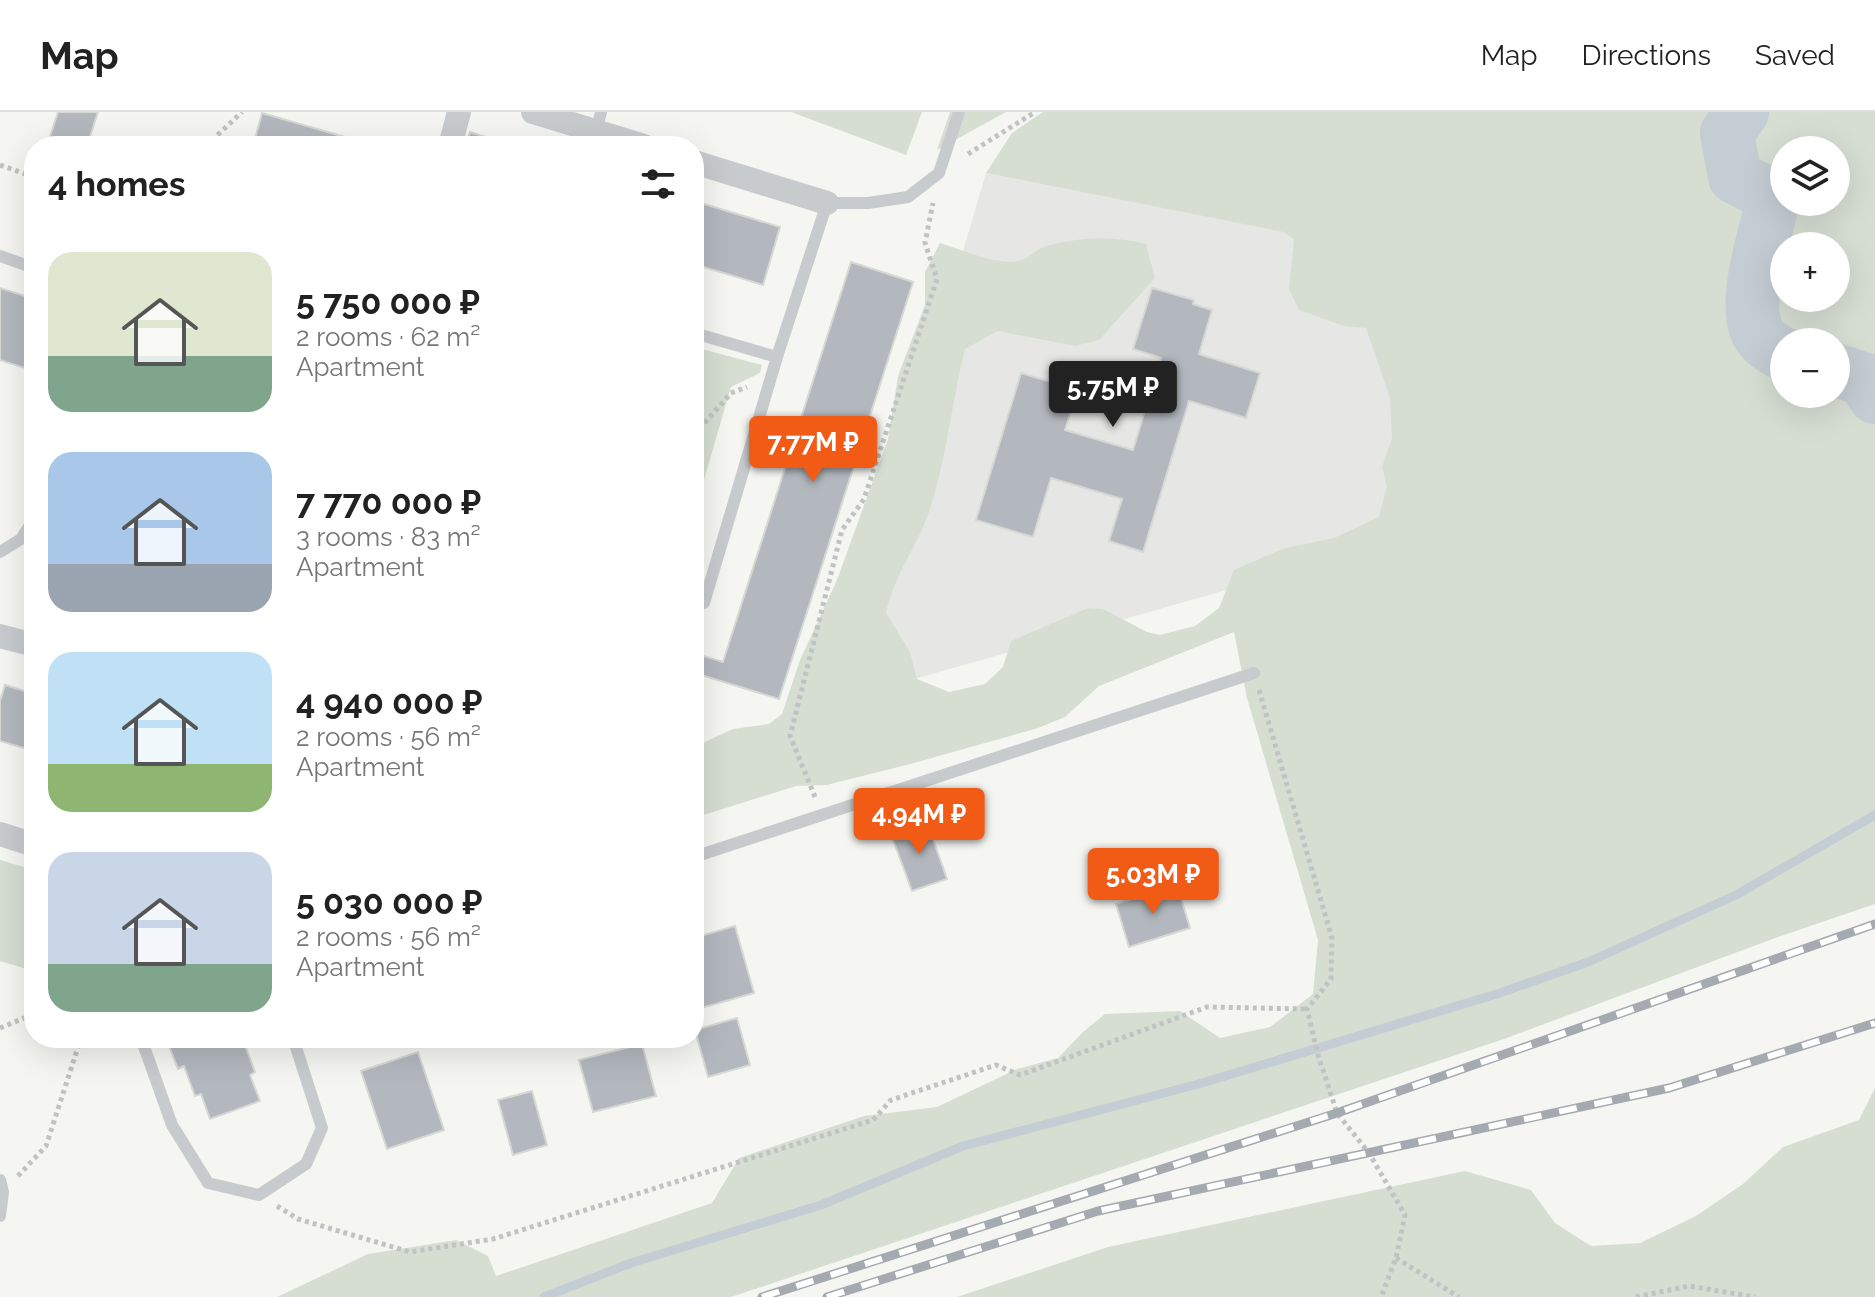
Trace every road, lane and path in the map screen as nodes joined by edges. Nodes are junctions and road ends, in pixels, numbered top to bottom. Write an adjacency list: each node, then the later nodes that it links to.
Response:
1 (242, 112): 7 (path)
2 (459, 112): 8 (street)
3 (533, 112): 6 (street)
4 (959, 112): 13 (lane)
5 (1035, 112): 13 (path)
6 (599, 122): 9 (street)
7 (217, 136)
8 (453, 136)
9 (625, 136)
10 (0, 165): 12 (path)
11 (704, 165): 14 (street)
12 (24, 173)
13 (939, 173): 14 (lane); 27 (path)
14 (827, 203): 18 (lane)
15 (0, 256): 16 (lane)
16 (24, 264)
17 (704, 336): 18 (lane)
18 (777, 357): 19 (lane)
19 (770, 379): 20 (path); 23 (lane)
20 (704, 424)
21 (24, 534): 22 (lane)
22 (0, 552)
23 (704, 603)
24 (0, 636): 25 (street)
25 (24, 642)
26 (1254, 673): 27 (lane); 31 (path)
27 (823, 815): 30 (lane)
28 (0, 834): 29 (street)
29 (24, 842)
30 (704, 854)
31 (1307, 1009): 38 (path); 40 (path)
32 (24, 1018): 33 (path)
33 (0, 1028)
34 (78, 1048): 37 (path)
35 (145, 1048): 38 (lane)
36 (296, 1048): 38 (lane)
37 (2, 1186): 39 (lane)
38 (259, 1195)
39 (0, 1216)
40 (1396, 1258): 41 (path); 42 (path)
41 (1381, 1297)
42 (1459, 1297)
43 (1636, 1297): 44 (path)
44 (1755, 1297)

